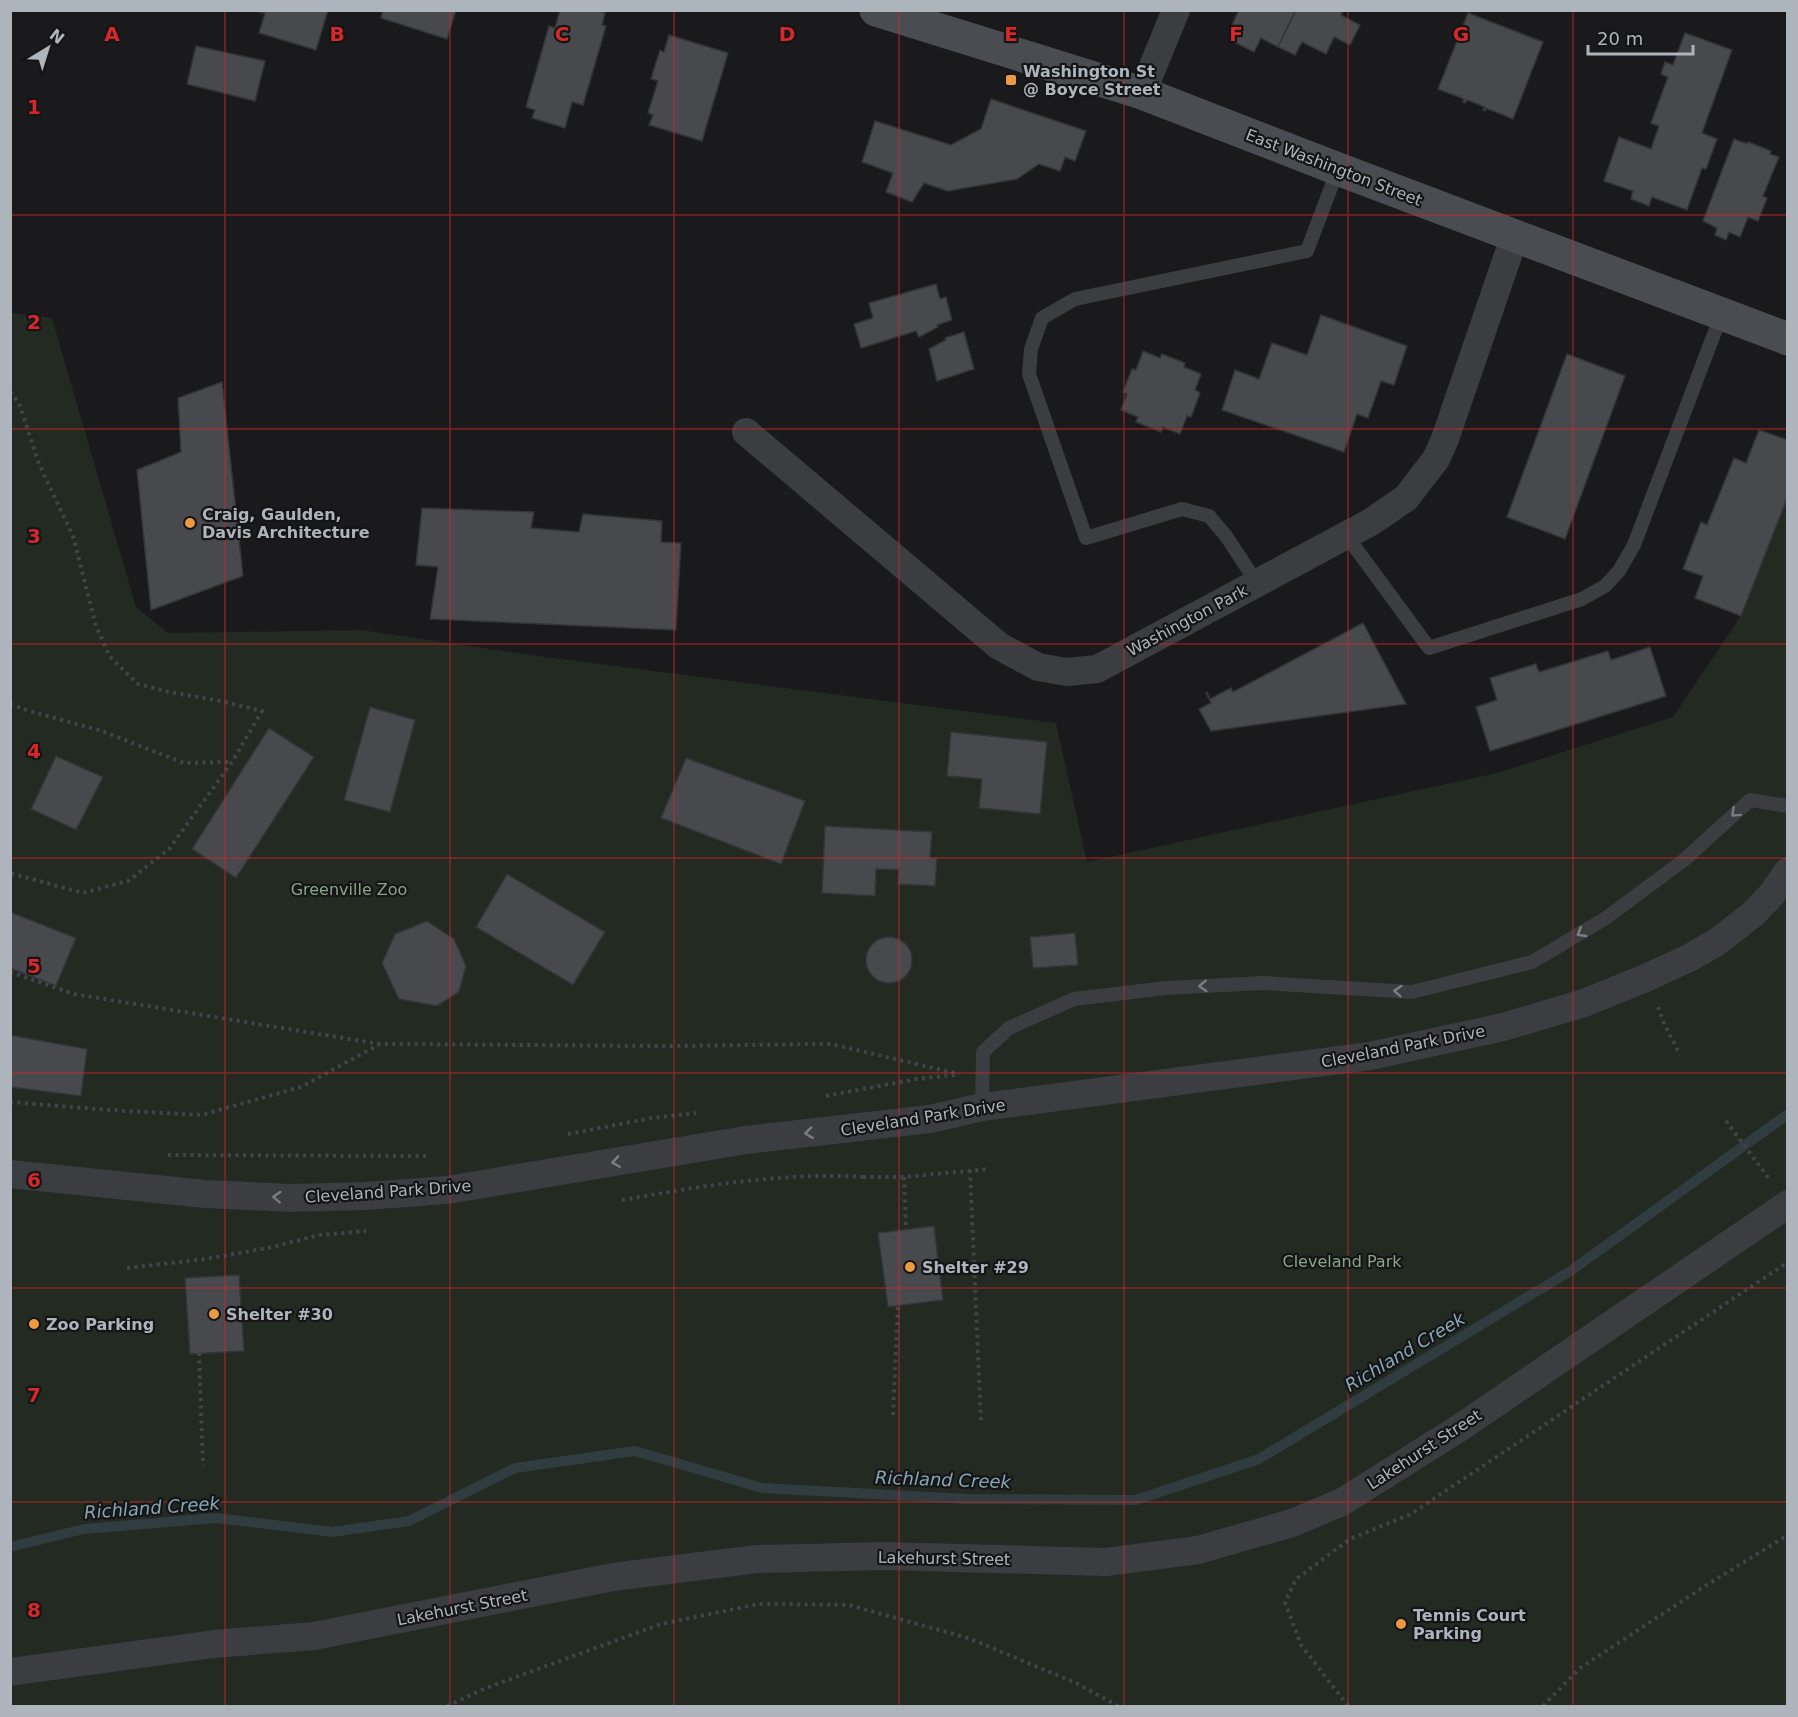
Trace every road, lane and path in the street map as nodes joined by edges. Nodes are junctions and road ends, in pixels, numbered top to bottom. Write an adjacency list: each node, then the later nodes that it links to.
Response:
1 (876, 10): 3 (street, East Washington Street)
2 (1176, 10): 3 (street)
3 (1142, 93): 4 (street, East Washington Street)
4 (1338, 170): 5 (street, East Washington Street); 11 (lane)
5 (1515, 235): 6 (street, East Washington Street); 10 (street, Washington Park)
6 (1722, 313): 7 (street, East Washington Street); 10 (lane)
7 (1788, 339)
8 (10, 392): 13 (path)
9 (746, 432): 11 (street, Washington Park)
10 (1346, 535): 11 (street, Washington Park)
11 (1257, 583)
12 (10, 704): 13 (path)
13 (232, 762): 16 (path)
14 (1788, 806): 21 (lane, one-way to 21)
15 (1788, 871): 25 (street, Cleveland Park Drive)
16 (10, 873)
17 (10, 972): 19 (path)
18 (1663, 1021): 20 (path)
19 (380, 1044): 22 (path); 24 (path)
20 (1680, 1055)
21 (982, 1072): 22 (path); 25 (lane)
22 (959, 1074): 23 (path)
23 (823, 1096)
24 (10, 1102)
25 (982, 1107): 34 (street, Cleveland Park Drive, one-way to 34)
26 (698, 1113): 28 (path)
27 (1726, 1122): 35 (path)
28 (562, 1135)
29 (428, 1156): 34 (path)
30 (989, 1169): 31 (path)
31 (970, 1170): 33 (path); 44 (path)
32 (10, 1174): 34 (street, Cleveland Park Drive)
33 (904, 1177): 36 (path); 38 (path)
34 (138, 1187)
35 (1781, 1195): 47 (street, Lakehurst Street)
36 (622, 1200)
37 (377, 1230): 40 (path)
38 (906, 1230)
39 (1788, 1262): 50 (path)
40 (127, 1268)
41 (897, 1306): 43 (path)
42 (199, 1353): 45 (path)
43 (893, 1415)
44 (981, 1423)
45 (203, 1466)
46 (1788, 1535): 51 (path)
47 (10, 1672)
48 (447, 1707): 49 (path)
49 (1118, 1707)
50 (1348, 1707)
51 (1543, 1707)

